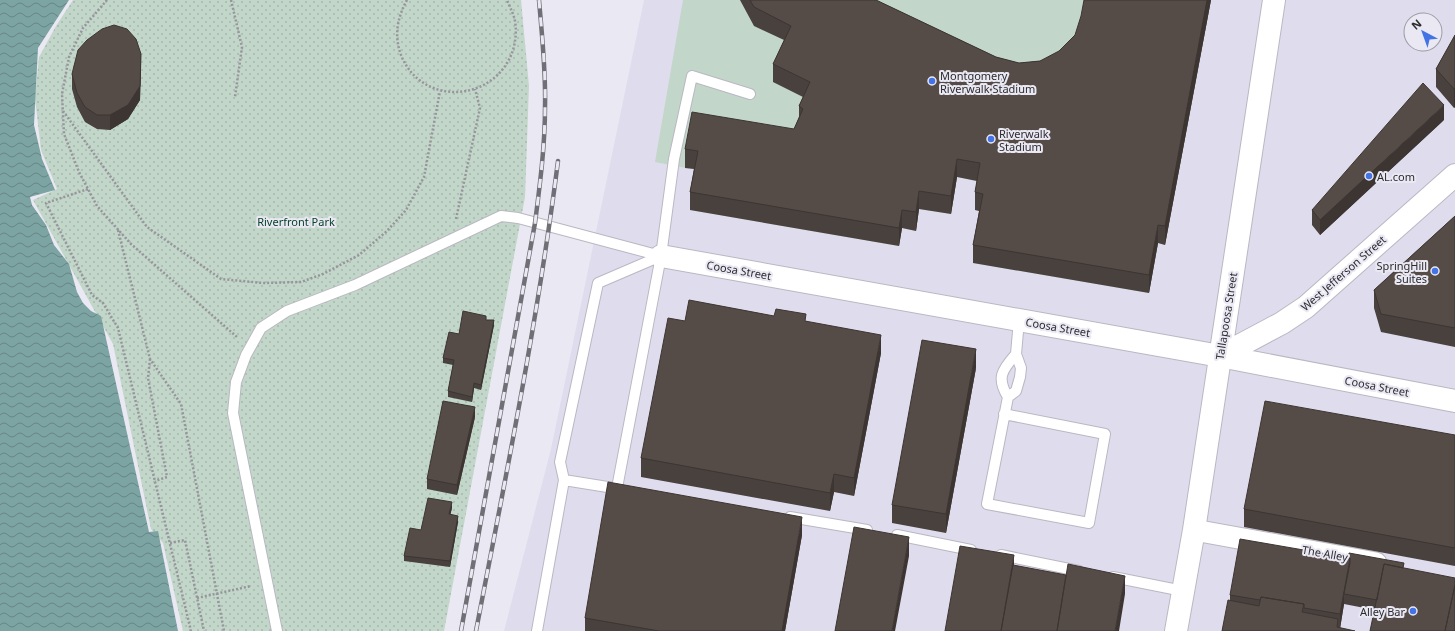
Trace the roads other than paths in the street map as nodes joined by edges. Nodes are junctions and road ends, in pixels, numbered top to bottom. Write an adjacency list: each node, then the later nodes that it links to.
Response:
1 (1274, 0): 7 (main road, Tallapoosa Street)
2 (750, 94): 4 (lane)
3 (1455, 175): 7 (main road, West Jefferson Street)
4 (661, 256): 5 (main road, Coosa Street); 11 (lane); 12 (lane); 20 (lane)
5 (1020, 320): 6 (lane); 7 (main road, Coosa Street)
6 (1016, 354): 8 (lane); 8 (lane)
7 (1220, 356): 9 (main road, Coosa Street); 15 (main road, Tallapoosa Street)
8 (1008, 397): 10 (lane)
9 (1455, 401)
10 (1004, 414): 10 (lane)
11 (564, 480): 12 (lane); 21 (lane)
12 (617, 488): 13 (lane)
13 (632, 491)
14 (777, 515): 17 (lane)
15 (1194, 530): 16 (street, The Alley); 19 (main road, Tallapoosa Street)
16 (1394, 567)
17 (1091, 573)
18 (1106, 576): 19 (lane)
19 (1183, 591): 22 (main road, Tallapoosa Street)
20 (277, 631)
21 (537, 631)
22 (1176, 631)

